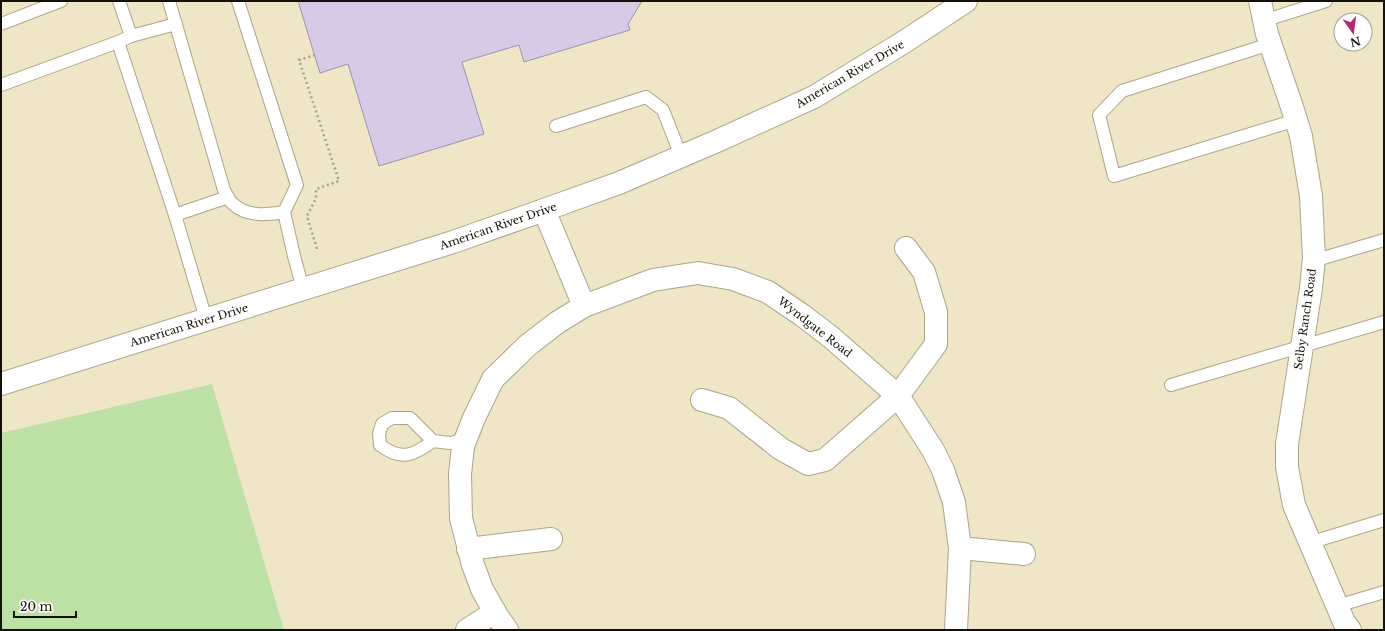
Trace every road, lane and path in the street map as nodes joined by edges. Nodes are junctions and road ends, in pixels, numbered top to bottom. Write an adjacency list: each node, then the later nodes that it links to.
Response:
1 (60, 1): 8 (lane)
2 (119, 1): 10 (lane)
3 (169, 1): 9 (lane)
4 (238, 1): 20 (lane)
5 (966, 1): 17 (street, American River Drive)
6 (1326, 1): 7 (lane)
7 (1261, 11): 12 (street, Selby Ranch Road)
8 (1, 24)
9 (176, 24): 10 (lane); 18 (lane)
10 (131, 36): 11 (lane)
11 (118, 42): 14 (lane); 21 (lane)
12 (1270, 44): 15 (street, Selby Ranch Road); 15 (lane)
13 (314, 55): 24 (path)
14 (1, 85)
15 (1296, 120): 25 (street, Selby Ranch Road)
16 (556, 126): 17 (lane)
17 (681, 156): 19 (street, American River Drive)
18 (228, 197): 20 (lane); 21 (lane)
19 (544, 210): 26 (street, American River Drive); 27 (street)
20 (284, 212): 26 (lane)
21 (175, 215): 28 (lane)
22 (1384, 240): 25 (lane)
23 (906, 248): 33 (street)
24 (317, 249)
25 (1313, 261): 30 (street, Selby Ranch Road)
26 (303, 289): 28 (street, American River Drive)
27 (584, 306): 33 (street, Wyndgate Road); 35 (street, Wyndgate Road)
28 (206, 319): 31 (street, American River Drive)
29 (1384, 322): 30 (lane)
30 (1302, 345): 32 (lane); 39 (street, Selby Ranch Road)
31 (1, 384)
32 (1171, 385)
33 (898, 396): 34 (street); 40 (street, Wyndgate Road)
34 (702, 400)
35 (466, 439): 36 (lane); 41 (street, Wyndgate Road)
36 (433, 441)
37 (1384, 520): 39 (lane)
38 (551, 539): 41 (street)
39 (1309, 543): 44 (street, Selby Ranch Road)
40 (960, 548): 42 (street); 48 (street, Wyndgate Road)
41 (468, 549): 45 (street, Wyndgate Road)
42 (1024, 554)
43 (1384, 592): 44 (lane)
44 (1337, 606): 49 (street, Selby Ranch Road)
45 (495, 612): 46 (street); 47 (street, Wyndgate Road)
46 (468, 630)
47 (507, 630)
48 (956, 630)
49 (1350, 630)

